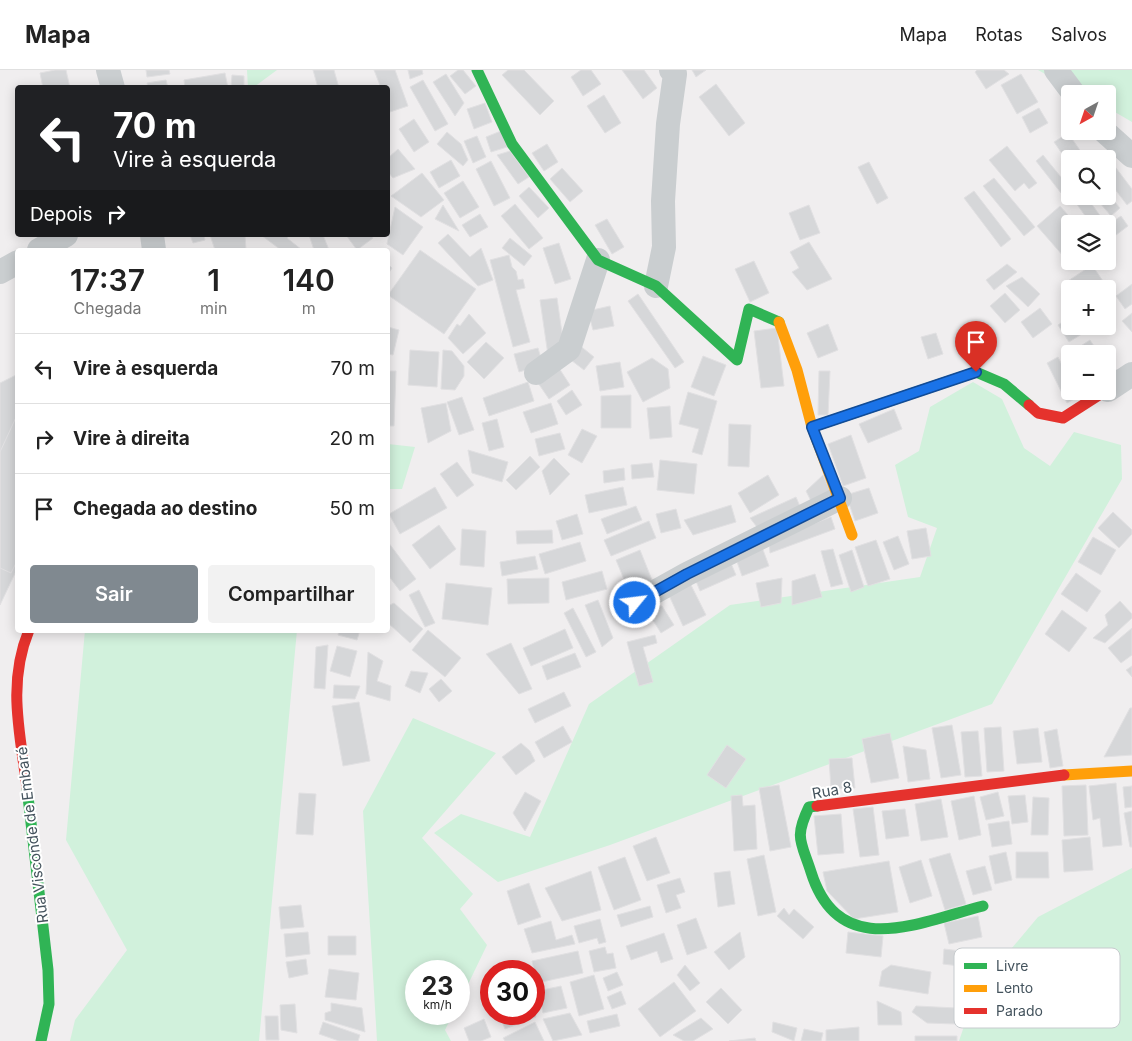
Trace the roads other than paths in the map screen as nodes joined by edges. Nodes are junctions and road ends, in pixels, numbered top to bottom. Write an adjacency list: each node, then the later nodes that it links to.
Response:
1 (108, 70): 5 (street)
2 (477, 70): 11 (street)
3 (671, 70): 14 (street)
4 (1056, 70): 6 (street)
5 (112, 85)
6 (1067, 85)
7 (1114, 140): 8 (street)
8 (1132, 156)
9 (62, 237): 10 (street)
10 (43, 248)
11 (598, 260): 14 (street); 15 (street)
12 (15, 264): 13 (street)
13 (0, 272)
14 (656, 286): 19 (street)
15 (536, 373)
16 (1132, 374): 17 (street)
17 (1116, 384)
18 (1090, 400): 19 (street)
19 (812, 427): 20 (street)
20 (840, 498): 21 (street); 22 (street)
21 (852, 534)
22 (635, 603)
23 (28, 633): 26 (street, Rua Visconde de Embaré)
24 (1132, 772): 25 (street, Rua 8)
25 (984, 906)
26 (41, 1041)

